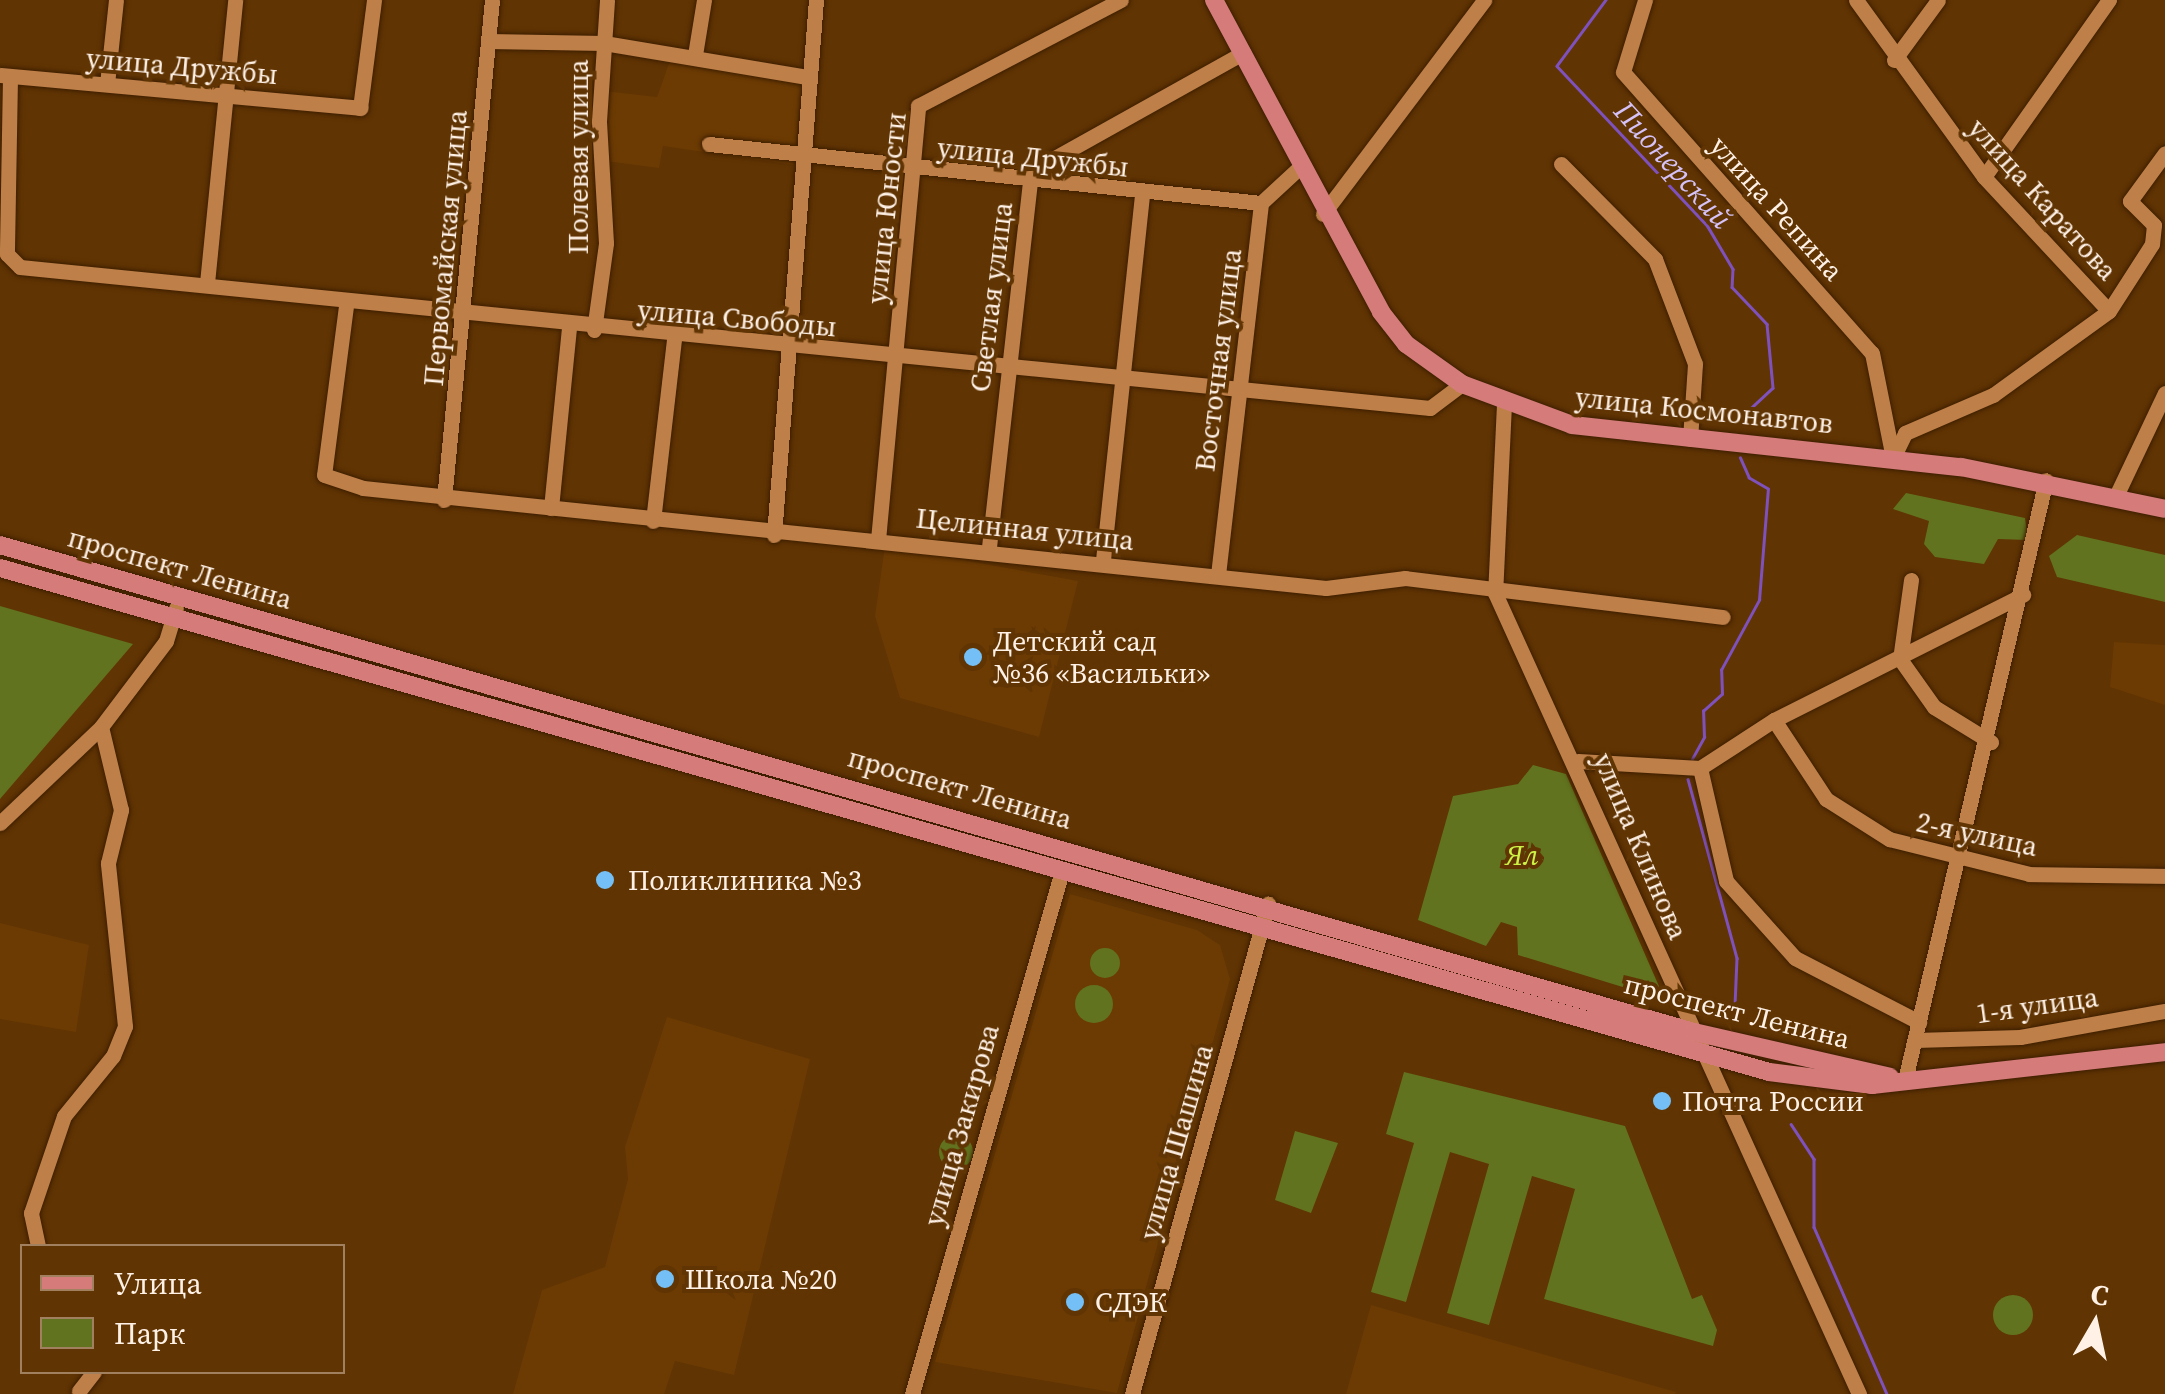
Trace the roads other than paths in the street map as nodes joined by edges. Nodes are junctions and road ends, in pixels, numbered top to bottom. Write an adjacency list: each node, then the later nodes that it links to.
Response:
1 (116, 0): 22 (street)
2 (235, 0): 23 (street)
3 (374, 0): 23 (street, улица Дружбы)
4 (492, 0): 15 (street, Первомайская улица)
5 (607, 0): 16 (street, Полевая улица)
6 (704, 0): 18 (street)
7 (816, 0): 21 (street)
8 (1121, 0): 29 (street, улица Юности)
9 (1214, 0): 17 (main road, улица Космонавтов)
10 (1484, 0): 34 (street)
11 (1645, 0): 51 (street, улица Репина)
12 (1856, 0): 19 (street, улица Каратова)
13 (1938, 0): 19 (street)
14 (2109, 0): 30 (street)
15 (488, 41): 16 (street); 38 (street, Первомайская улица)
16 (604, 44): 18 (street); 40 (street, Полевая улица)
17 (1243, 54): 28 (main road, улица Космонавтов); 31 (street, Светлая улица)
18 (695, 55): 21 (street)
19 (1894, 60): 30 (street, улица Каратова)
20 (5, 76): 22 (street, улица Дружбы); 35 (street, улица Свободы)
21 (808, 77): 26 (street)
22 (107, 84): 23 (street, улица Дружбы)
23 (226, 94): 35 (street)
24 (709, 144): 26 (street, улица Дружбы)
25 (2165, 153): 37 (street)
26 (799, 155): 29 (street, улица Дружбы); 42 (street)
27 (1561, 164): 50 (street)
28 (1300, 167): 33 (street); 34 (main road, улица Космонавтов)
29 (915, 168): 31 (street, улица Дружбы); 43 (street, улица Юности)
30 (1984, 177): 37 (street, улица Каратова)
31 (1030, 182): 32 (street, улица Дружбы); 44 (street, Светлая улица)
32 (1142, 194): 33 (street, улица Дружбы); 45 (street)
33 (1261, 204): 47 (street, Восточная улица)
34 (1323, 214): 46 (main road, улица Космонавтов)
35 (208, 284): 36 (street, улица Свободы)
36 (346, 306): 38 (street, улица Свободы); 54 (street, Целинная улица)
37 (2109, 310): 51 (street, улица Каратова)
38 (466, 318): 39 (street, улица Свободы); 54 (street, Первомайская улица)
39 (570, 327): 40 (street, улица Свободы); 55 (street)
40 (594, 330): 41 (street, улица Свободы)
41 (674, 339): 42 (street, улица Свободы); 57 (street)
42 (785, 348): 43 (street, улица Свободы); 58 (street)
43 (896, 358): 44 (street, улица Свободы); 59 (street, улица Юности)
44 (1007, 363): 45 (street, улица Свободы); 61 (street, Светлая улица)
45 (1123, 376): 47 (street, улица Свободы); 62 (street)
46 (1462, 384): 47 (street, улица Свободы); 49 (main road, улица Космонавтов)
47 (1239, 386): 64 (street, Восточная улица)
48 (2165, 393): 53 (street)
49 (1504, 404): 50 (main road, улица Космонавтов); 66 (street)
50 (1690, 440): 51 (main road, улица Космонавтов)
51 (1893, 458): 52 (main road, улица Космонавтов)
52 (2046, 480): 53 (main road, улица Космонавтов); 67 (street)
53 (2116, 496): 56 (main road, улица Космонавтов)
54 (444, 500): 55 (street, Целинная улица)
55 (551, 508): 57 (street, Целинная улица)
56 (2165, 509)
57 (654, 522): 58 (street, Целинная улица)
58 (774, 534): 59 (street, Целинная улица)
59 (878, 540): 61 (street, Целинная улица)
60 (0, 545): 68 (main road, проспект Ленина)
61 (989, 546): 62 (street, Целинная улица)
62 (1103, 560): 64 (street, Целинная улица)
63 (0, 568): 70 (main road, проспект Ленина)
64 (1218, 575): 66 (street, Целинная улица)
65 (1911, 580): 71 (street)
66 (1495, 594): 69 (street, Целинная улица); 75 (street, улица Клинова)
67 (2023, 595): 71 (street); 74 (street)
68 (179, 596): 70 (street); 77 (main road, проспект Ленина)
69 (1724, 617)
70 (174, 618): 73 (street); 78 (main road, проспект Ленина)
71 (1900, 659): 72 (street); 74 (street)
72 (1774, 720): 76 (street); 80 (street, 2-я улица)
73 (100, 727): 79 (street); 92 (street)
74 (1990, 742): 80 (street)
75 (1578, 761): 76 (street); 87 (street, улица Клинова)
76 (1700, 768): 86 (street)
77 (843, 784): 78 (main road); 83 (main road, проспект Ленина)
78 (837, 807): 81 (main road, проспект Ленина)
79 (0, 823)
80 (1963, 863): 82 (street, 2-я улица); 86 (street)
81 (1062, 871): 84 (main road, проспект Ленина); 95 (street, улица Закирова)
82 (2165, 876)
83 (1268, 904): 84 (street, улица Шашина); 87 (main road, проспект Ленина)
84 (1262, 928): 90 (main road, проспект Ленина); 96 (street, улица Шашина)
85 (2165, 1011): 88 (street, 1-я улица)
86 (1920, 1022): 88 (street)
87 (1694, 1032): 90 (street, улица Клинова); 91 (main road, проспект Ленина)
88 (1915, 1040): 91 (street)
89 (2165, 1052): 91 (main road, проспект Ленина)
90 (1706, 1056): 91 (main road, проспект Ленина); 97 (street, улица Клинова)
91 (1905, 1080)
92 (38, 1244)
93 (92, 1374): 94 (street)
94 (79, 1391)
95 (912, 1394)
96 (1132, 1394)
97 (1859, 1394)

